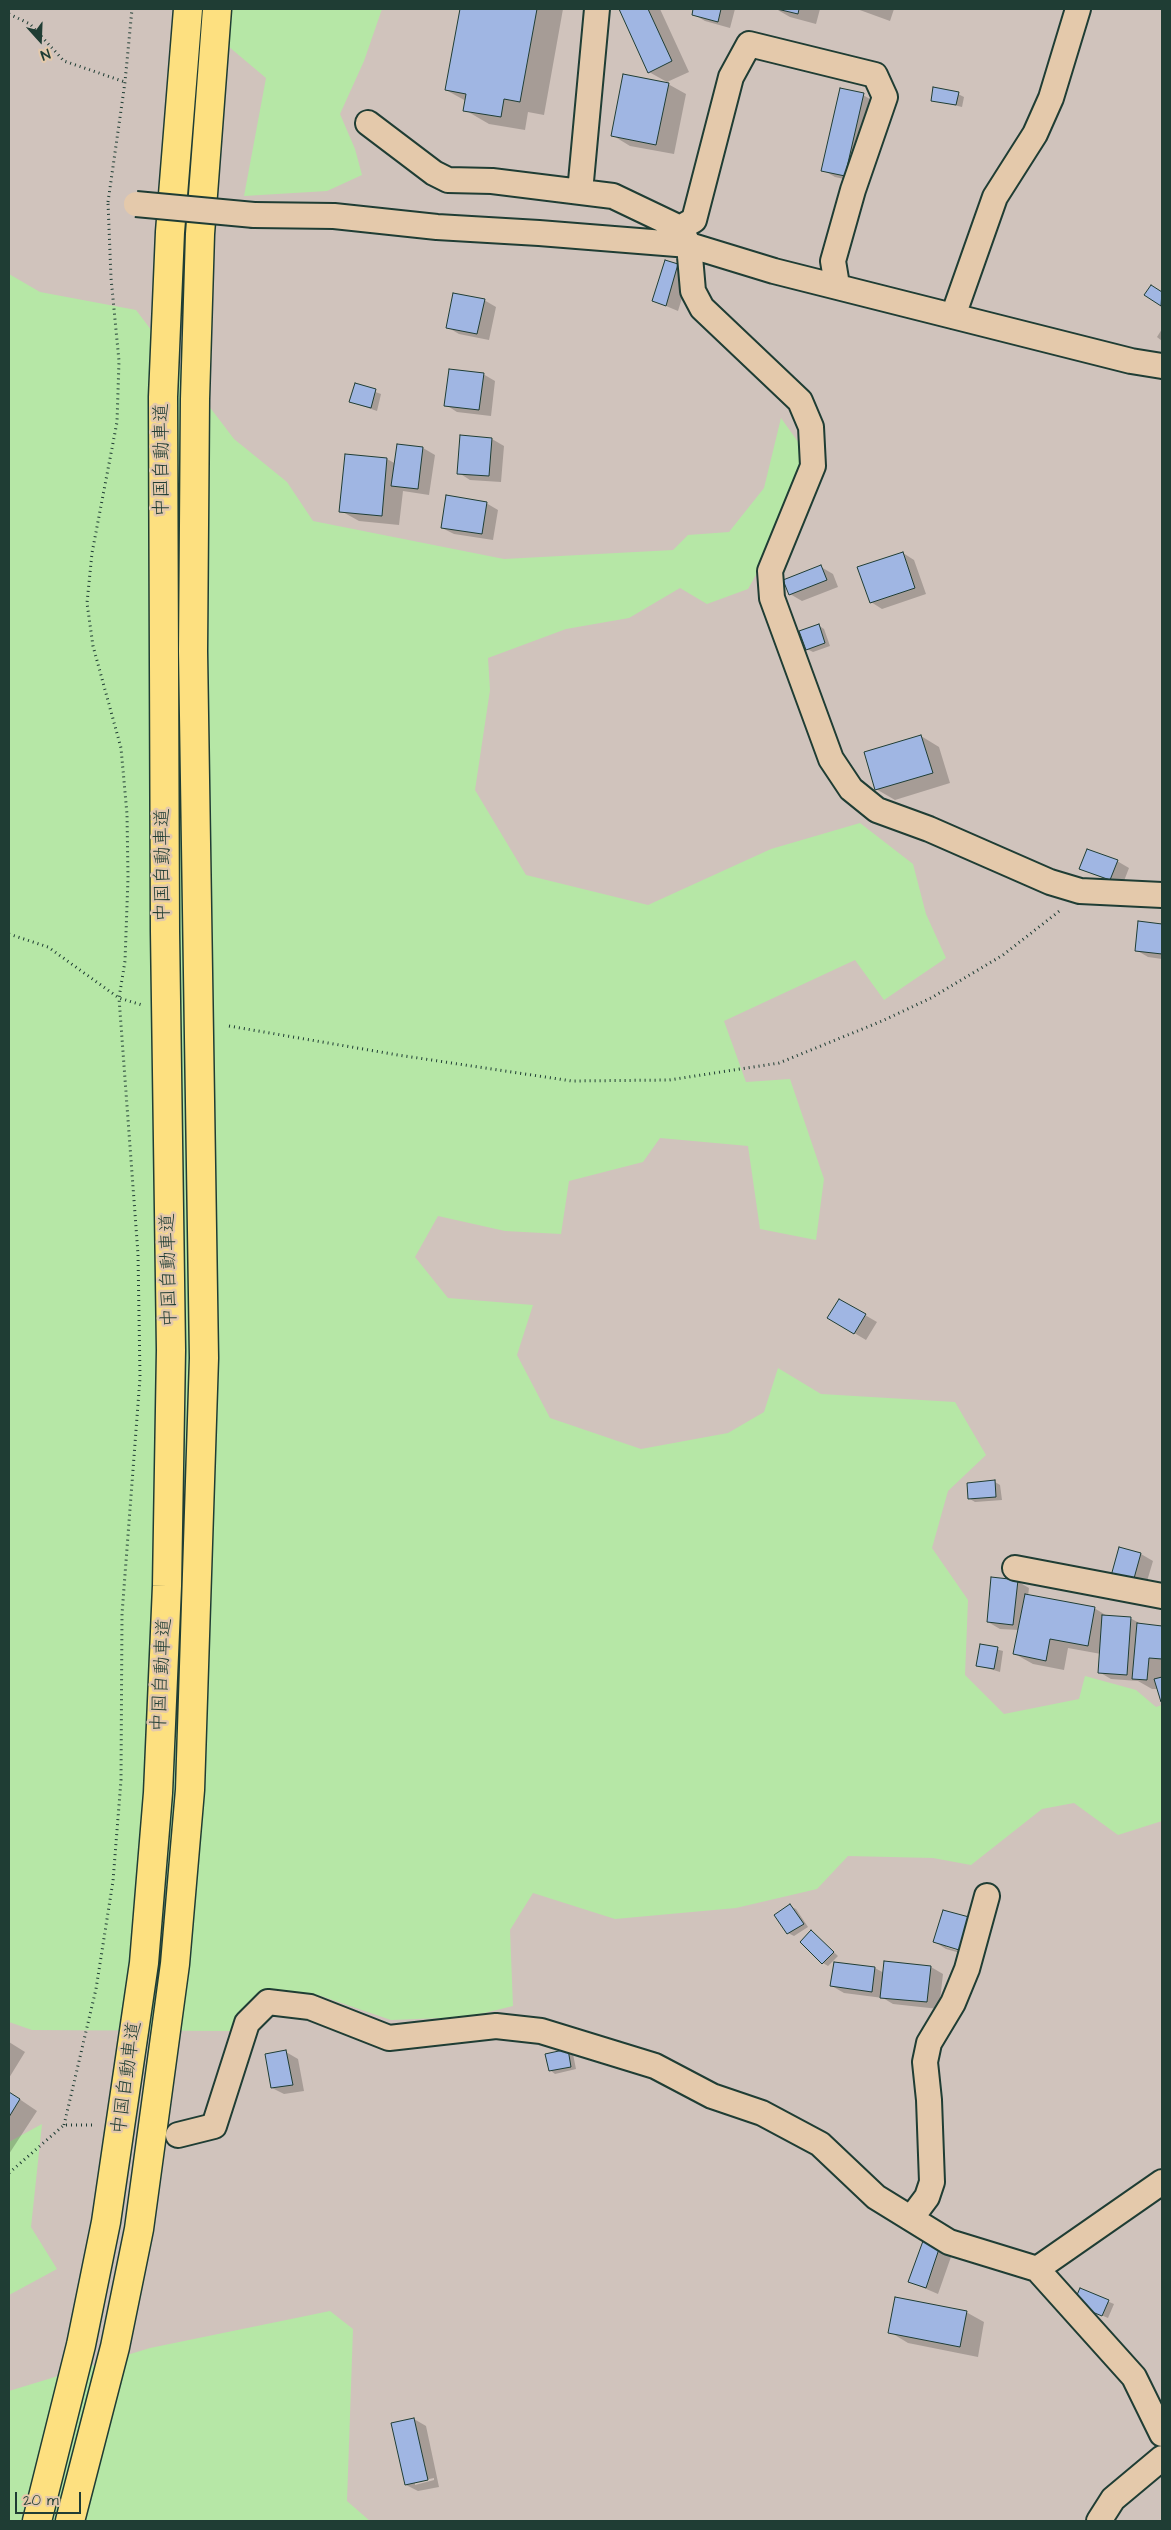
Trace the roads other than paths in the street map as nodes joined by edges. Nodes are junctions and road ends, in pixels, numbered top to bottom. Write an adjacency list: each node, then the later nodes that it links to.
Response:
1 (188, 9): 22 (highway, 中国自動車道)
2 (217, 9): 23 (highway, 中国自動車道)
3 (597, 9): 6 (street)
4 (1078, 9): 10 (street)
5 (368, 123): 6 (street)
6 (580, 192): 8 (street)
7 (136, 204): 8 (street, bridge)
8 (685, 236): 9 (street); 9 (street); 12 (street)
9 (837, 285): 10 (street)
10 (952, 316): 11 (street)
11 (1162, 366)
12 (1162, 895)
13 (1015, 1568): 14 (street)
14 (1162, 1596)
15 (987, 1896): 18 (street)
16 (178, 2135): 18 (street)
17 (1162, 2182): 19 (street)
18 (912, 2217): 19 (street)
19 (1037, 2270): 20 (street)
20 (1162, 2434)
21 (1162, 2458): 24 (street)
22 (37, 2521)
23 (70, 2521)
24 (1099, 2521)

